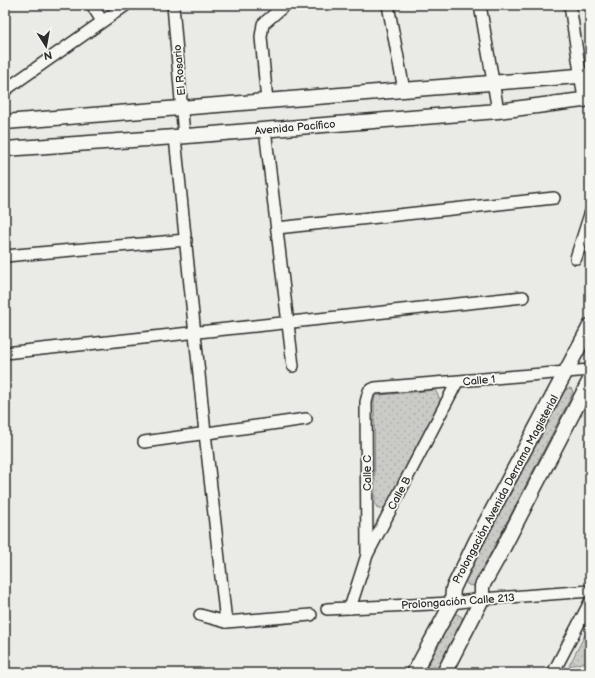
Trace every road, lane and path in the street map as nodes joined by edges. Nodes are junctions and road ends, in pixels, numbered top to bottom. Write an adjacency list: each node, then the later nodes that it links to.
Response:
1 (92, 5): 8 (street)
2 (126, 5): 8 (street)
3 (173, 5): 15 (street, El Rosario)
4 (285, 5): 14 (street)
5 (388, 5): 12 (street)
6 (480, 5): 10 (street)
7 (570, 5): 9 (street)
8 (102, 21): 11 (street)
9 (585, 75): 10 (street); 13 (street)
10 (493, 82): 12 (street); 16 (street)
11 (5, 90)
12 (404, 90): 14 (street)
13 (587, 99): 16 (street, Avenida Pacífico)
14 (267, 101): 15 (street)
15 (182, 108): 17 (street); 19 (street, El Rosario)
16 (498, 111): 18 (street, Avenida Pacífico)
17 (5, 122)
18 (265, 129): 19 (street, Avenida Pacífico); 23 (street)
19 (180, 136): 20 (street, Avenida Pacífico); 24 (street, El Rosario)
20 (5, 149)
21 (554, 198): 23 (street)
22 (590, 214): 26 (street)
23 (277, 228): 28 (street)
24 (186, 240): 25 (street); 30 (street, El Rosario)
25 (5, 256)
26 (576, 258)
27 (523, 297): 28 (street)
28 (288, 322): 30 (street); 32 (street)
29 (590, 326): 34 (street, Prolongación Avenida Derrama Magisterial)
30 (195, 332): 31 (street); 39 (street, El Rosario)
31 (5, 353)
32 (293, 366)
33 (590, 370): 34 (street, Calle 1)
34 (566, 372): 36 (street, Calle 1); 45 (street, Prolongación Avenida Derrama Magisterial)
35 (590, 380): 43 (street)
36 (457, 382): 37 (street, Calle 1); 41 (street, Calle B)
37 (369, 392): 41 (street, Calle C)
38 (306, 419): 39 (street)
39 (205, 433): 40 (street); 50 (street, El Rosario)
40 (144, 442)
41 (367, 555): 46 (street, Calle B)
42 (590, 591): 43 (street, Prolongación Calle 213)
43 (482, 599): 45 (street, Prolongación Calle 213); 52 (street)
44 (590, 602): 53 (street)
45 (452, 603): 46 (street, Prolongación Calle 213); 51 (street, Prolongación Avenida Derrama Magisterial)
46 (350, 608): 47 (street, Prolongación Calle 213)
47 (327, 610)
48 (200, 615): 50 (street)
49 (311, 615): 50 (street)
50 (226, 622)
51 (414, 673)
52 (444, 673)
53 (553, 673)

